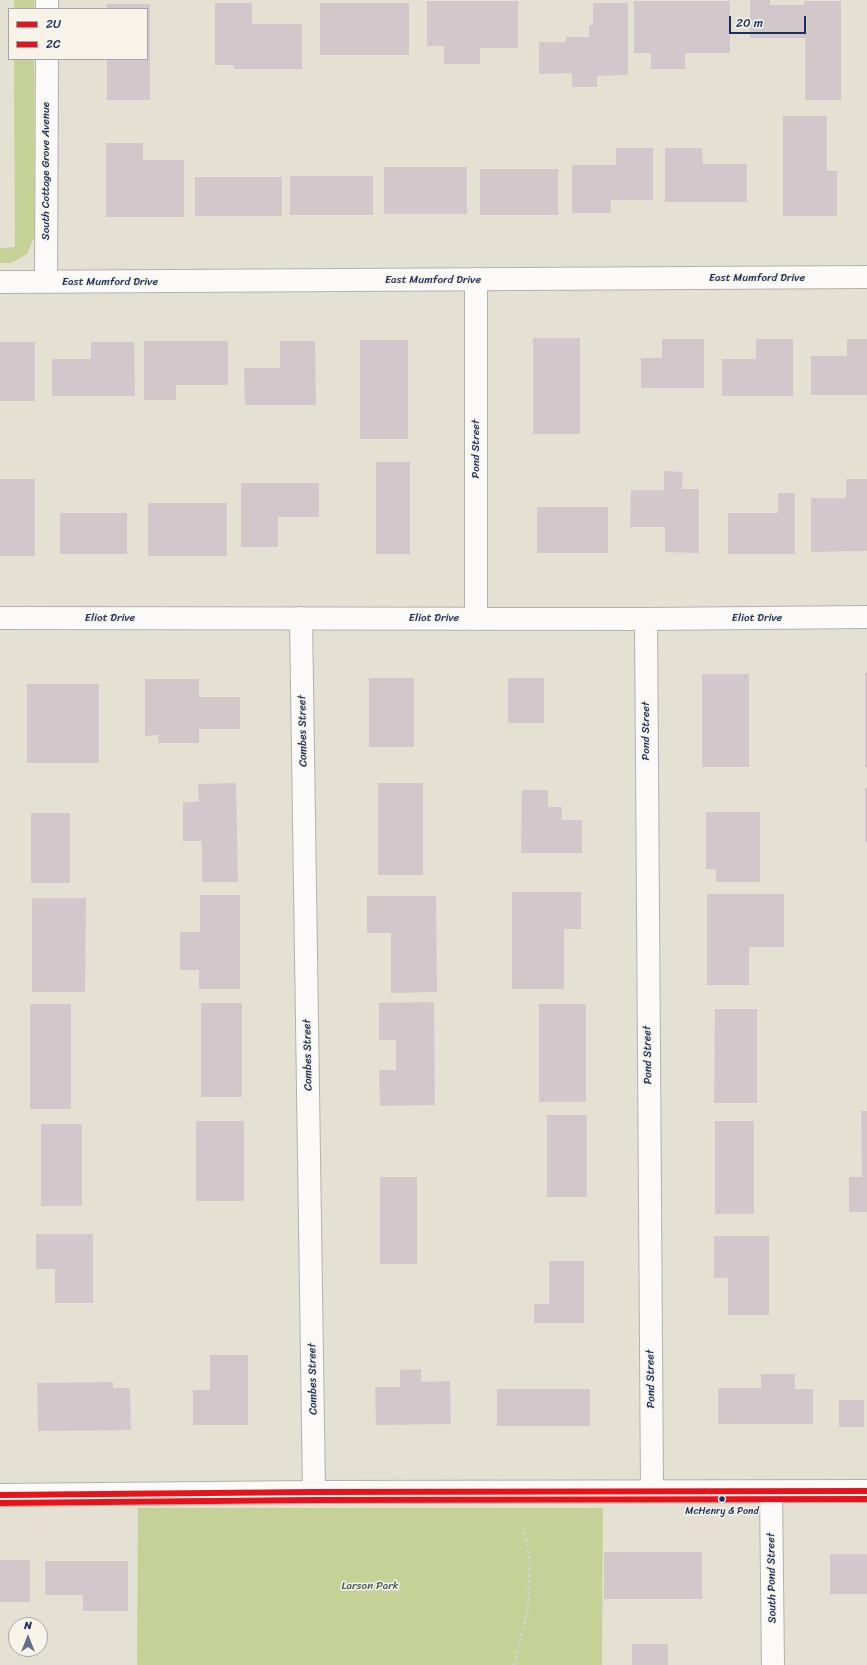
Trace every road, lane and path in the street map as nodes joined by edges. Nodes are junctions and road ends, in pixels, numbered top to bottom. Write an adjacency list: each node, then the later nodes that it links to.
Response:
1 (47, 60): 5 (street, South Cottage Grove Avenue)
2 (867, 277): 3 (street, East Mumford Drive)
3 (476, 280): 5 (street, East Mumford Drive); 9 (street, Pond Street)
4 (0, 282): 5 (street, East Mumford Drive)
5 (46, 282)
6 (867, 617): 10 (street, Eliot Drive)
7 (0, 618): 8 (street, Eliot Drive)
8 (301, 618): 9 (street, Eliot Drive); 13 (street, Combes Street)
9 (476, 618): 10 (street, Eliot Drive)
10 (646, 618): 11 (street, Pond Street)
11 (652, 1491): 13 (street); 14 (street)
12 (867, 1491): 14 (street)
13 (314, 1492): 15 (street)
14 (771, 1492): 18 (street, South Pond Street)
15 (0, 1495)
16 (524, 1528): 17 (path)
17 (514, 1665)
18 (773, 1665)

